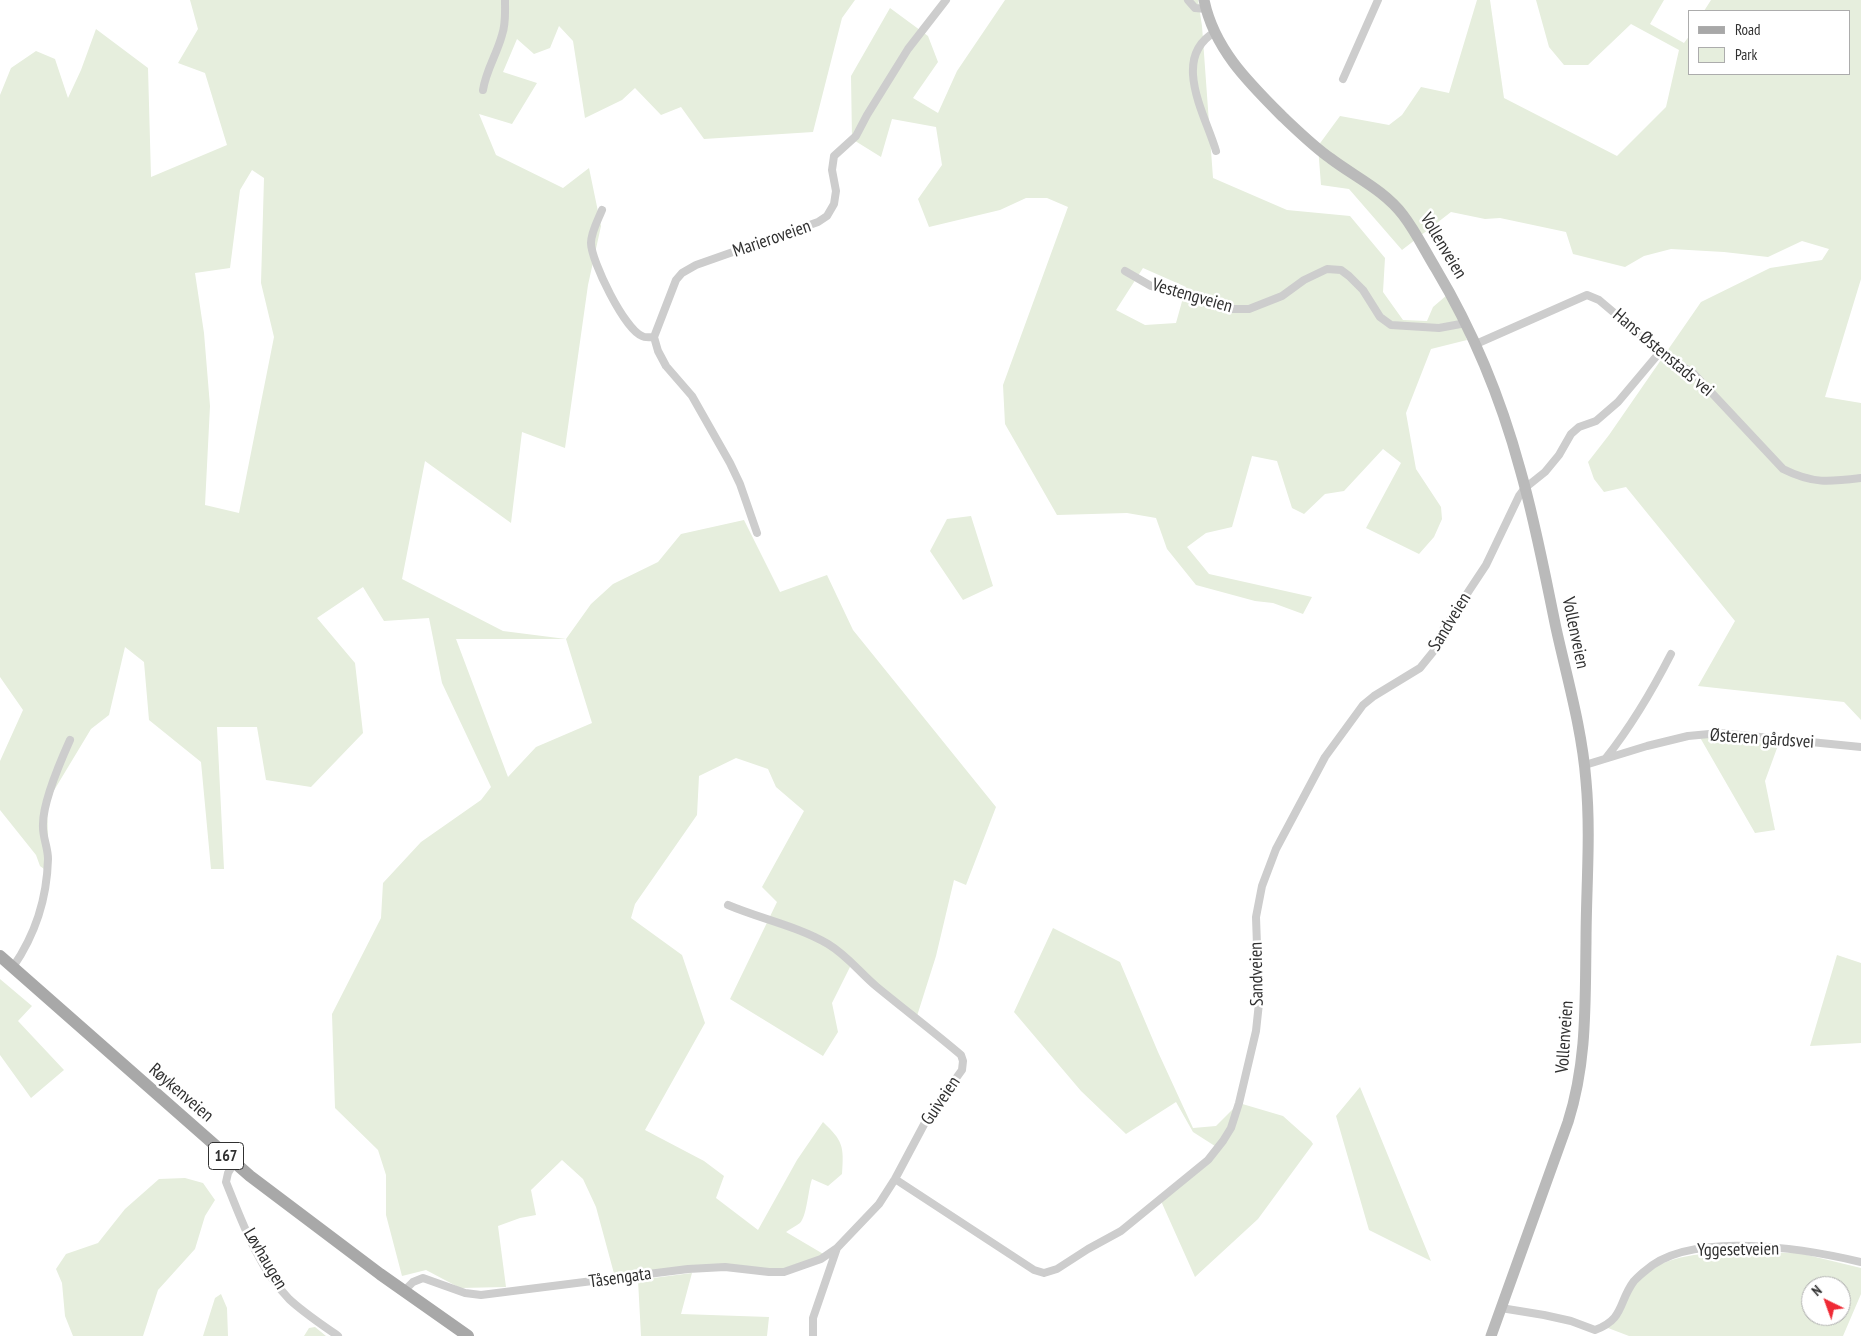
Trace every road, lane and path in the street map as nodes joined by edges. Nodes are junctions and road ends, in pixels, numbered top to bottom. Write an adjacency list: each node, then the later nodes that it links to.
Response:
1 (505, 0): 8 (street)
2 (946, 0): 13 (street, Marieroveien)
3 (1188, 0): 5 (street)
4 (1378, 0): 7 (street)
5 (1205, 5): 6 (main road, Vollenveien)
6 (1215, 32): 9 (street); 12 (main road, Vollenveien)
7 (1342, 79)
8 (483, 90)
9 (1216, 151)
10 (602, 210): 13 (street)
11 (1125, 271): 12 (street, Vestengveien)
12 (1466, 323): 14 (main road, Vollenveien)
13 (654, 337): 18 (street)
14 (1476, 344): 15 (street, Hans Østenstads vei); 17 (main road, Vollenveien)
15 (1660, 352): 16 (street, Hans Østenstads vei); 17 (street)
16 (1861, 478)
17 (1525, 488): 23 (main road, Vollenveien); 28 (street, Sandveien)
18 (758, 533)
19 (1671, 654): 22 (street)
20 (70, 740): 26 (street)
21 (1861, 747): 22 (street, Østeren gårdsvei)
22 (1606, 758): 23 (street, Østeren gårdsvei)
23 (1585, 765): 32 (main road, Vollenveien)
24 (728, 905): 28 (street, Guiveien)
25 (0, 956): 26 (main road, Røykenveien / 167)
26 (13, 967): 27 (main road, Røykenveien / 167)
27 (234, 1162): 31 (main road, Røykenveien / 167); 33 (street, Løvhaugen)
28 (895, 1179): 29 (street, Guiveien)
29 (837, 1248): 31 (street, Tåsengata); 35 (street, Guiveien)
30 (1861, 1262): 32 (street, Yggesetveien)
31 (404, 1291): 34 (main road, Røykenveien / 167)
32 (1501, 1308): 36 (main road, Vollenveien)
33 (338, 1336)
34 (468, 1336)
35 (813, 1336)
36 (1491, 1336)

